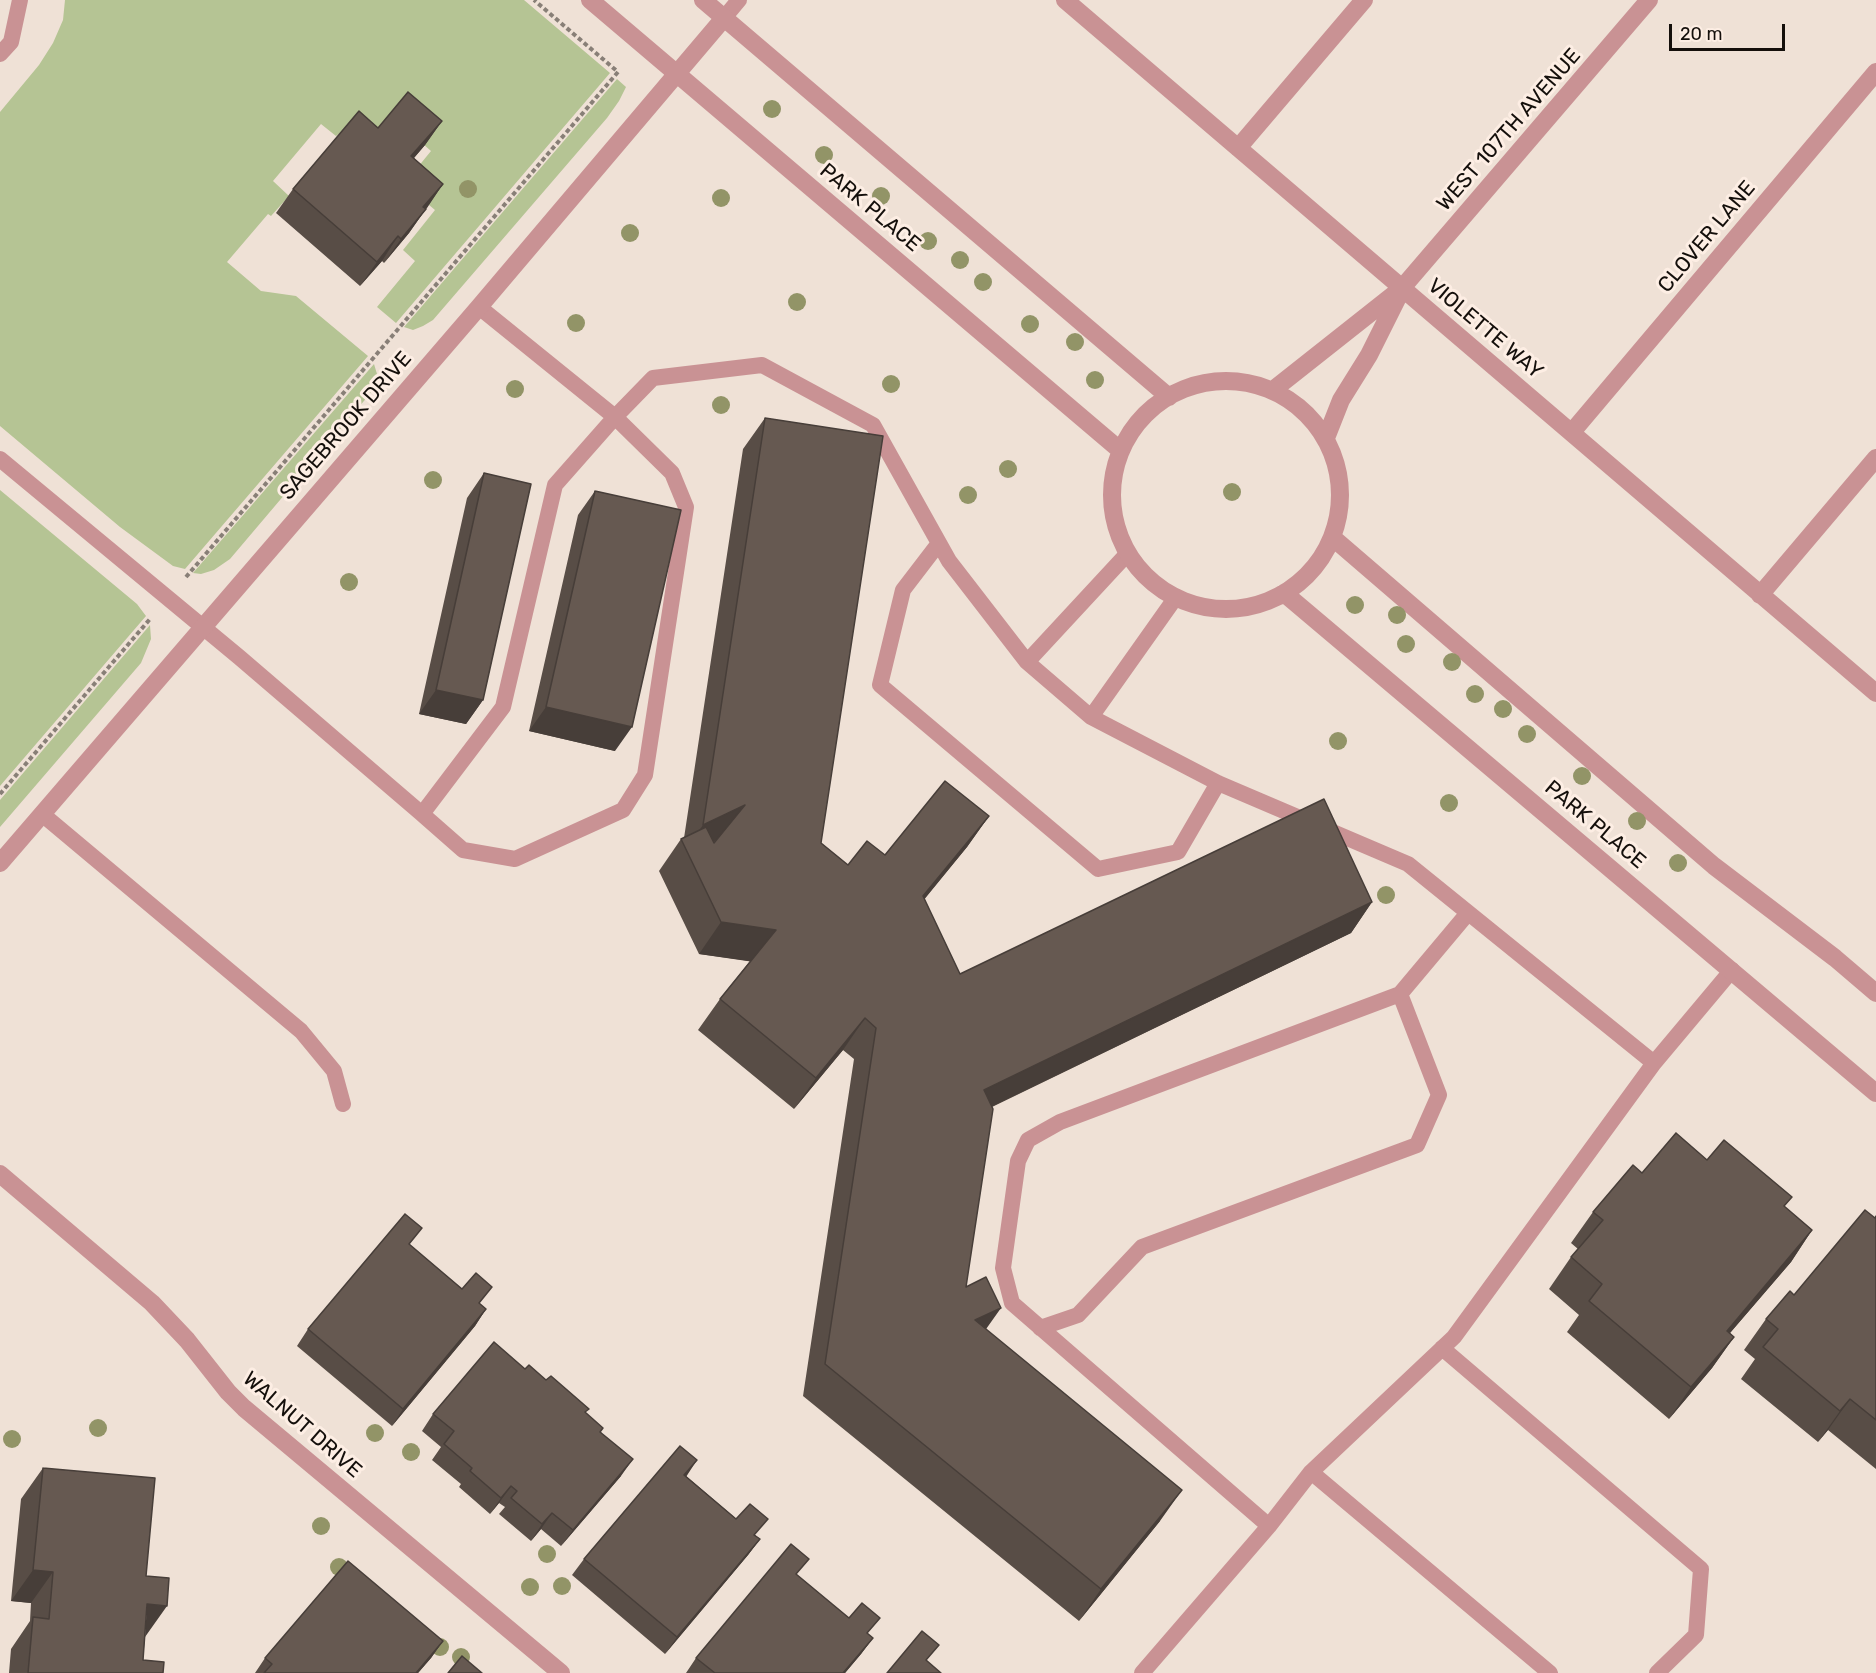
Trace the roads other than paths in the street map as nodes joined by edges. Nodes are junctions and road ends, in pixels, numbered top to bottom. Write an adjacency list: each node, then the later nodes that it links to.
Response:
1 (20, 0): 9 (lane)
2 (590, 0): 11 (street, PARK PLACE)
3 (703, 0): 8 (street)
4 (739, 0): 8 (lane)
5 (1065, 0): 12 (street, VIOLETTE WAY)
6 (1364, 0): 12 (street)
7 (1649, 0): 13 (street, WEST 107TH AVENUE)
8 (724, 18): 11 (street, SAGEBROOK DRIVE); 16 (street)
9 (0, 54)
10 (1876, 72): 18 (street, CLOVER LANE)
11 (676, 74): 14 (street, SAGEBROOK DRIVE); 20 (street, PARK PLACE)
12 (1238, 148): 13 (street, VIOLETTE WAY)
13 (1402, 288): 15 (street, WEST 107TH AVENUE); 18 (street, VIOLETTE WAY); 19 (street, WEST 107TH AVENUE)
14 (478, 307): 17 (lane); 29 (street, SAGEBROOK DRIVE)
15 (1273, 390): 16 (street); 19 (street)
16 (1169, 397): 20 (street)
17 (615, 417): 24 (lane); 35 (lane); 35 (lane)
18 (1572, 432): 27 (street, VIOLETTE WAY)
19 (1326, 438): 23 (street)
20 (1121, 451): 25 (street)
21 (1876, 458): 27 (street)
22 (0, 459): 29 (lane)
23 (1332, 537): 26 (street); 40 (street)
24 (939, 543): 30 (lane); 33 (lane)
25 (1128, 553): 28 (street); 30 (lane)
26 (1284, 593): 28 (street); 38 (street, PARK PLACE)
27 (1760, 595): 31 (street, VIOLETTE WAY)
28 (1176, 597): 32 (lane)
29 (202, 626): 34 (street, SAGEBROOK DRIVE); 35 (lane)
30 (1027, 662): 32 (lane)
31 (1876, 693)
32 (1091, 717): 33 (lane)
33 (1218, 783): 37 (lane)
34 (42, 814): 36 (street, SAGEBROOK DRIVE); 43 (lane)
35 (422, 814)
36 (0, 863)
37 (1468, 913): 39 (lane); 41 (lane)
38 (1732, 970): 41 (lane); 42 (street, PARK PLACE)
39 (1400, 993): 45 (lane); 45 (lane)
40 (1876, 993)
41 (1654, 1063): 46 (lane)
42 (1876, 1093)
43 (343, 1104)
44 (0, 1174): 49 (street, WALNUT DRIVE)
45 (1040, 1328): 48 (lane)
46 (1442, 1348): 47 (lane); 52 (lane)
47 (1311, 1472): 48 (lane); 51 (lane)
48 (1269, 1526): 50 (lane)
49 (561, 1673)
50 (1142, 1673)
51 (1550, 1673)
52 (1657, 1673)

